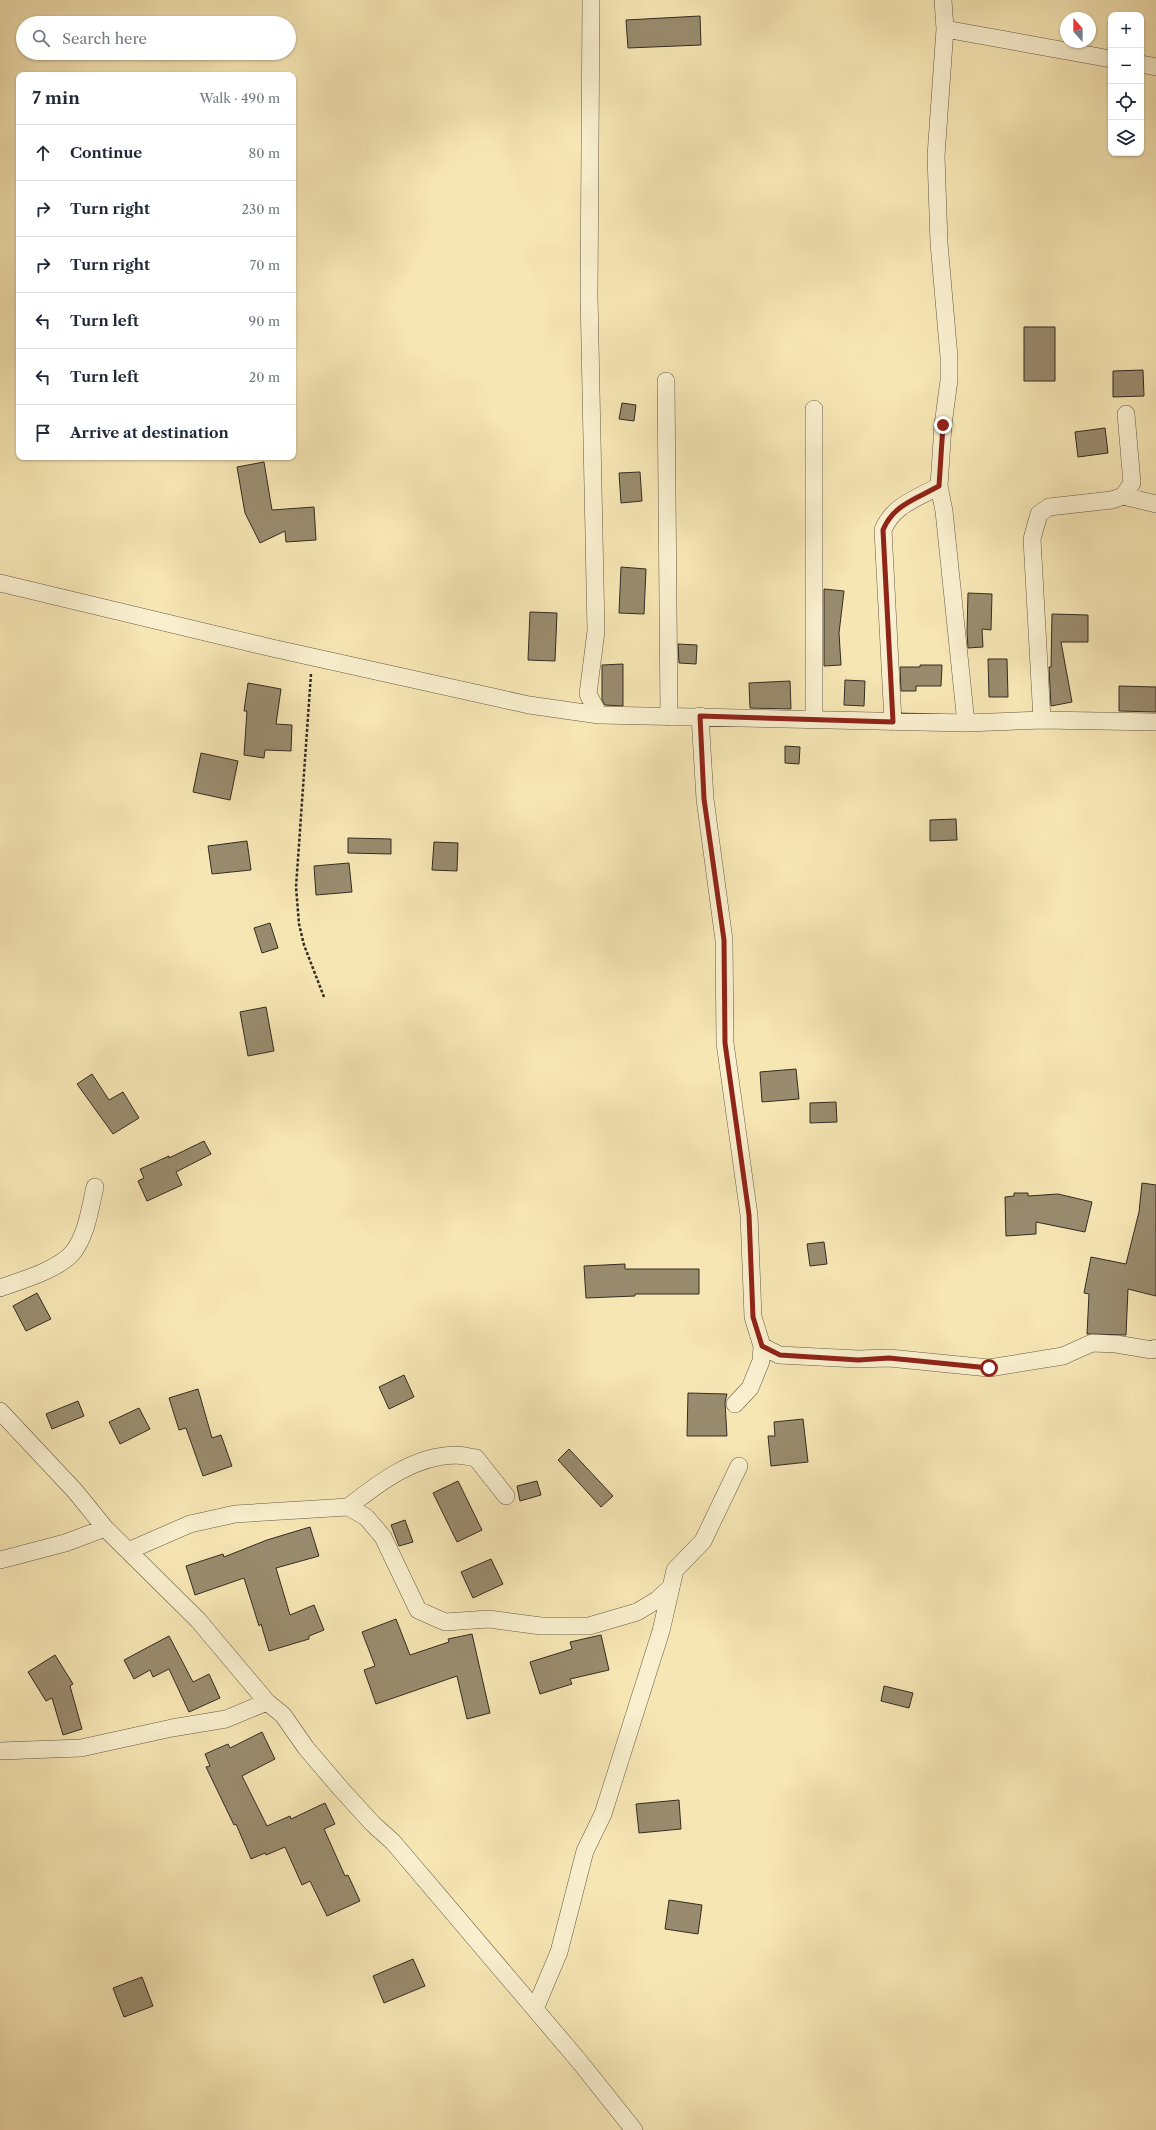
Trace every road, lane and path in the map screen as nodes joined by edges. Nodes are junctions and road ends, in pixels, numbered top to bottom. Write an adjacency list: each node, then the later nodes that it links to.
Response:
1 (591, 0): 15 (street)
2 (943, 0): 3 (street)
3 (945, 29): 4 (street); 10 (street)
4 (1108, 58)
5 (1144, 65): 6 (street)
6 (1156, 67)
7 (666, 381): 19 (street)
8 (814, 409): 20 (street)
9 (1126, 414): 11 (street)
10 (939, 486): 22 (street); 24 (street)
11 (1123, 496): 12 (street); 21 (street)
12 (1156, 504)
13 (0, 583): 14 (street)
14 (312, 657): 16 (street); 25 (path)
15 (588, 694): 16 (street); 17 (street)
16 (566, 710): 17 (street)
17 (599, 715): 19 (street)
18 (700, 716): 19 (street); 20 (street); 28 (street)
19 (669, 717)
20 (814, 720): 22 (street)
21 (1042, 720): 23 (street); 24 (street)
22 (893, 722): 24 (street)
23 (1156, 722)
24 (966, 723)
25 (324, 997)
26 (95, 1187): 27 (street)
27 (0, 1288)
28 (762, 1346): 29 (street); 30 (street)
29 (1156, 1348)
30 (735, 1404)
31 (0, 1411): 35 (street)
32 (739, 1466): 38 (street)
33 (506, 1496): 34 (street)
34 (348, 1507): 36 (street); 38 (street)
35 (105, 1528): 36 (street); 37 (street)
36 (128, 1551): 39 (street)
37 (0, 1560)
38 (670, 1588): 41 (street)
39 (267, 1702): 40 (street); 41 (street)
40 (0, 1751)
41 (535, 2009): 42 (street)
42 (634, 2130)

